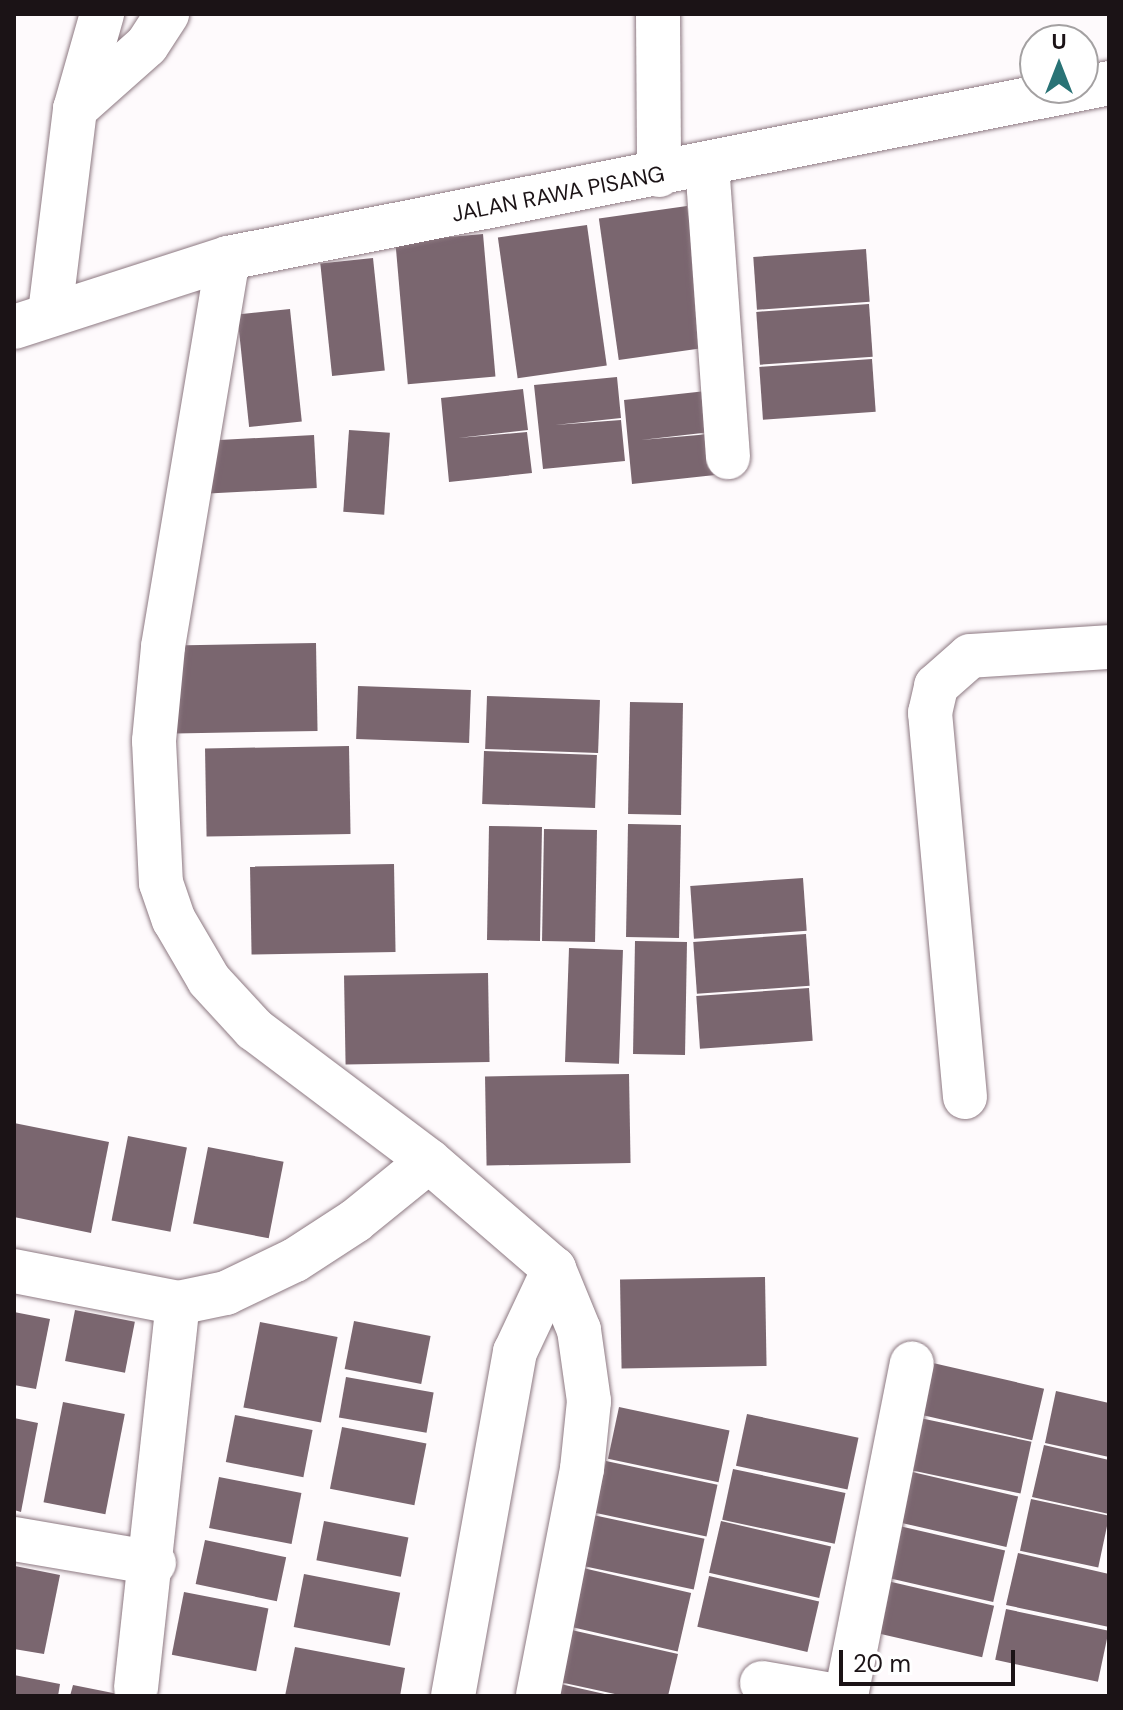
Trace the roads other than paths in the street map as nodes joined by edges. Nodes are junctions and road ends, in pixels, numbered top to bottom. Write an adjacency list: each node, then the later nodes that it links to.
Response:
1 (102, 14): 5 (street)
2 (167, 14): 5 (street)
3 (658, 14): 7 (street)
4 (1109, 83): 6 (street, JALAN RAWA PISANG)
5 (75, 109): 9 (street)
6 (707, 164): 7 (street, JALAN RAWA PISANG); 10 (street)
7 (659, 175): 8 (street, JALAN RAWA PISANG)
8 (228, 258): 9 (street, JALAN RAWA PISANG); 13 (street)
9 (32, 320)
10 (728, 457)
11 (1109, 647): 12 (street)
12 (965, 1097)
13 (429, 1161): 14 (street); 16 (street)
14 (554, 1269): 22 (street); 23 (street)
15 (14, 1271): 16 (street)
16 (178, 1303): 19 (street)
17 (912, 1363): 25 (street)
18 (14, 1539): 19 (street)
19 (154, 1563): 21 (street)
20 (762, 1683): 24 (street)
21 (136, 1688)
22 (453, 1696)
23 (538, 1696)
24 (837, 1696)
25 (846, 1696)

